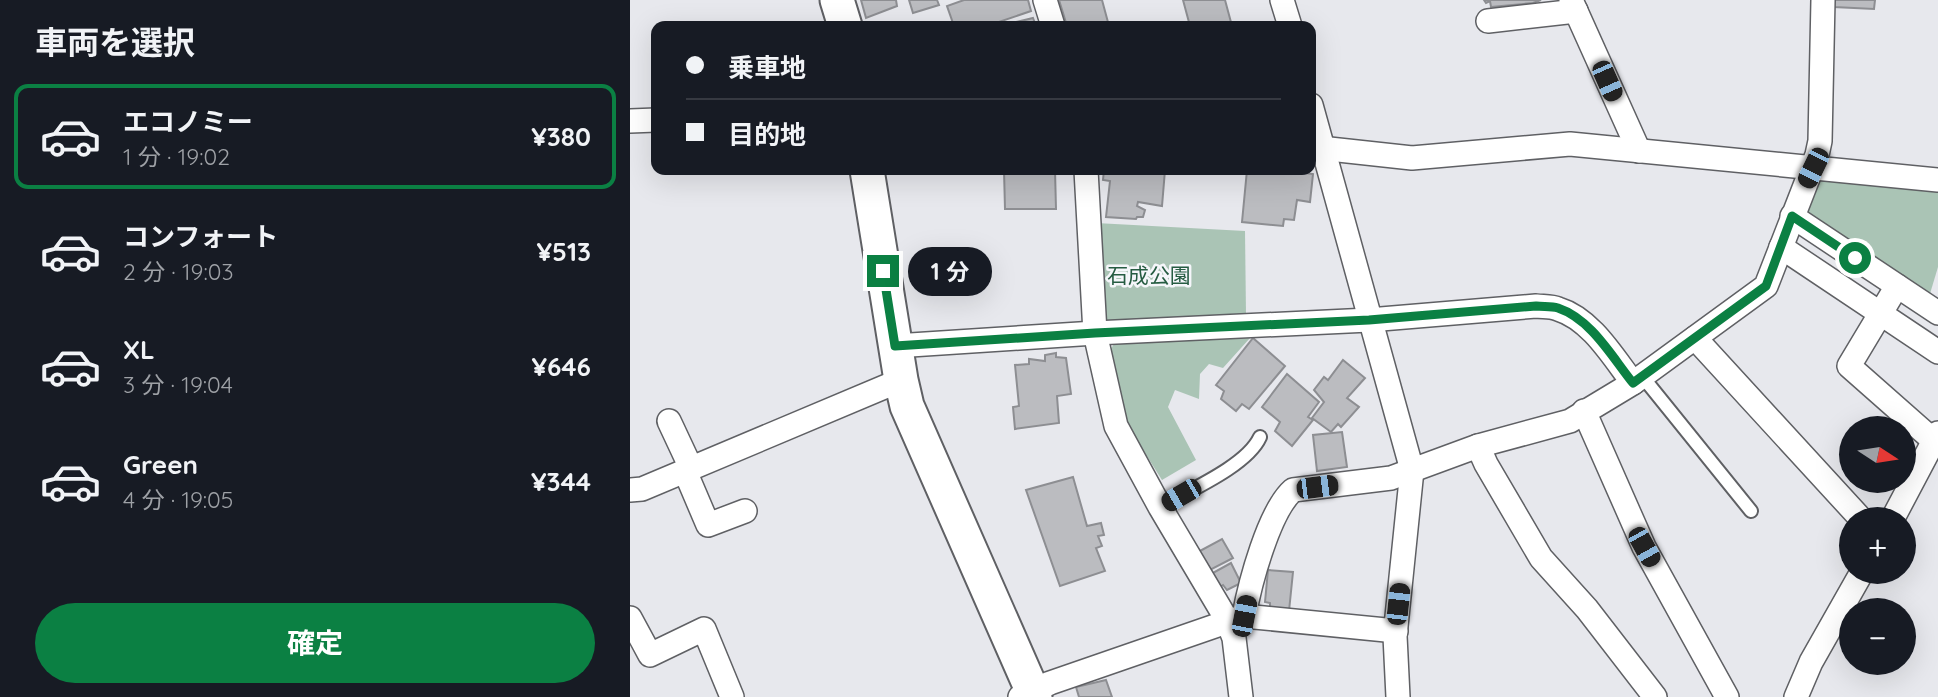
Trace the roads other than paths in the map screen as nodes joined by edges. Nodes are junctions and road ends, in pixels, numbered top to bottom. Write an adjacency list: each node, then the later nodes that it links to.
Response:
1 (837, 0): 6 (street)
2 (1045, 0): 7 (street)
3 (1282, 0): 8 (street)
4 (1823, 0): 14 (street)
5 (1573, 5): 9 (street); 13 (street)
6 (843, 21)
7 (1051, 21)
8 (1288, 21)
9 (1488, 21)
10 (651, 120): 11 (street)
11 (630, 121)
12 (1317, 147): 13 (street); 23 (street)
13 (1639, 151): 14 (street)
14 (1813, 168): 17 (street); 18 (street)
15 (868, 175): 26 (street)
16 (1086, 175): 24 (street)
17 (1938, 180)
18 (1792, 216): 19 (street); 20 (street)
19 (1781, 247): 22 (street); 25 (street)
20 (1897, 286): 21 (street); 22 (street)
21 (1938, 313)
22 (1881, 314): 27 (street); 33 (street)
23 (1369, 320): 24 (street); 28 (street); 36 (street)
24 (1095, 333): 26 (street); 38 (street)
25 (1695, 338): 28 (street); 39 (street)
26 (895, 346): 29 (street)
27 (1938, 352)
28 (1638, 379): 30 (street); 42 (lane)
29 (901, 380): 35 (street); 48 (street)
30 (1584, 411): 34 (street); 53 (street)
31 (669, 421): 35 (street)
32 (1260, 437): 38 (lane)
33 (1936, 437): 40 (street)
34 (1478, 446): 36 (street); 52 (street)
35 (688, 469): 37 (street); 41 (street)
36 (1412, 470): 45 (street); 46 (street)
37 (630, 490)
38 (1160, 507): 45 (street)
39 (1851, 507)
40 (1899, 507)
41 (745, 511)
42 (1751, 511)
43 (1855, 584): 54 (street)
44 (630, 618): 47 (street)
45 (1236, 618): 46 (street); 48 (street); 50 (street)
46 (1396, 631): 51 (street)
47 (638, 649): 49 (street)
48 (1029, 695)
49 (732, 697)
50 (1241, 697)
51 (1398, 697)
52 (1655, 697)
53 (1727, 697)
54 (1797, 697)

